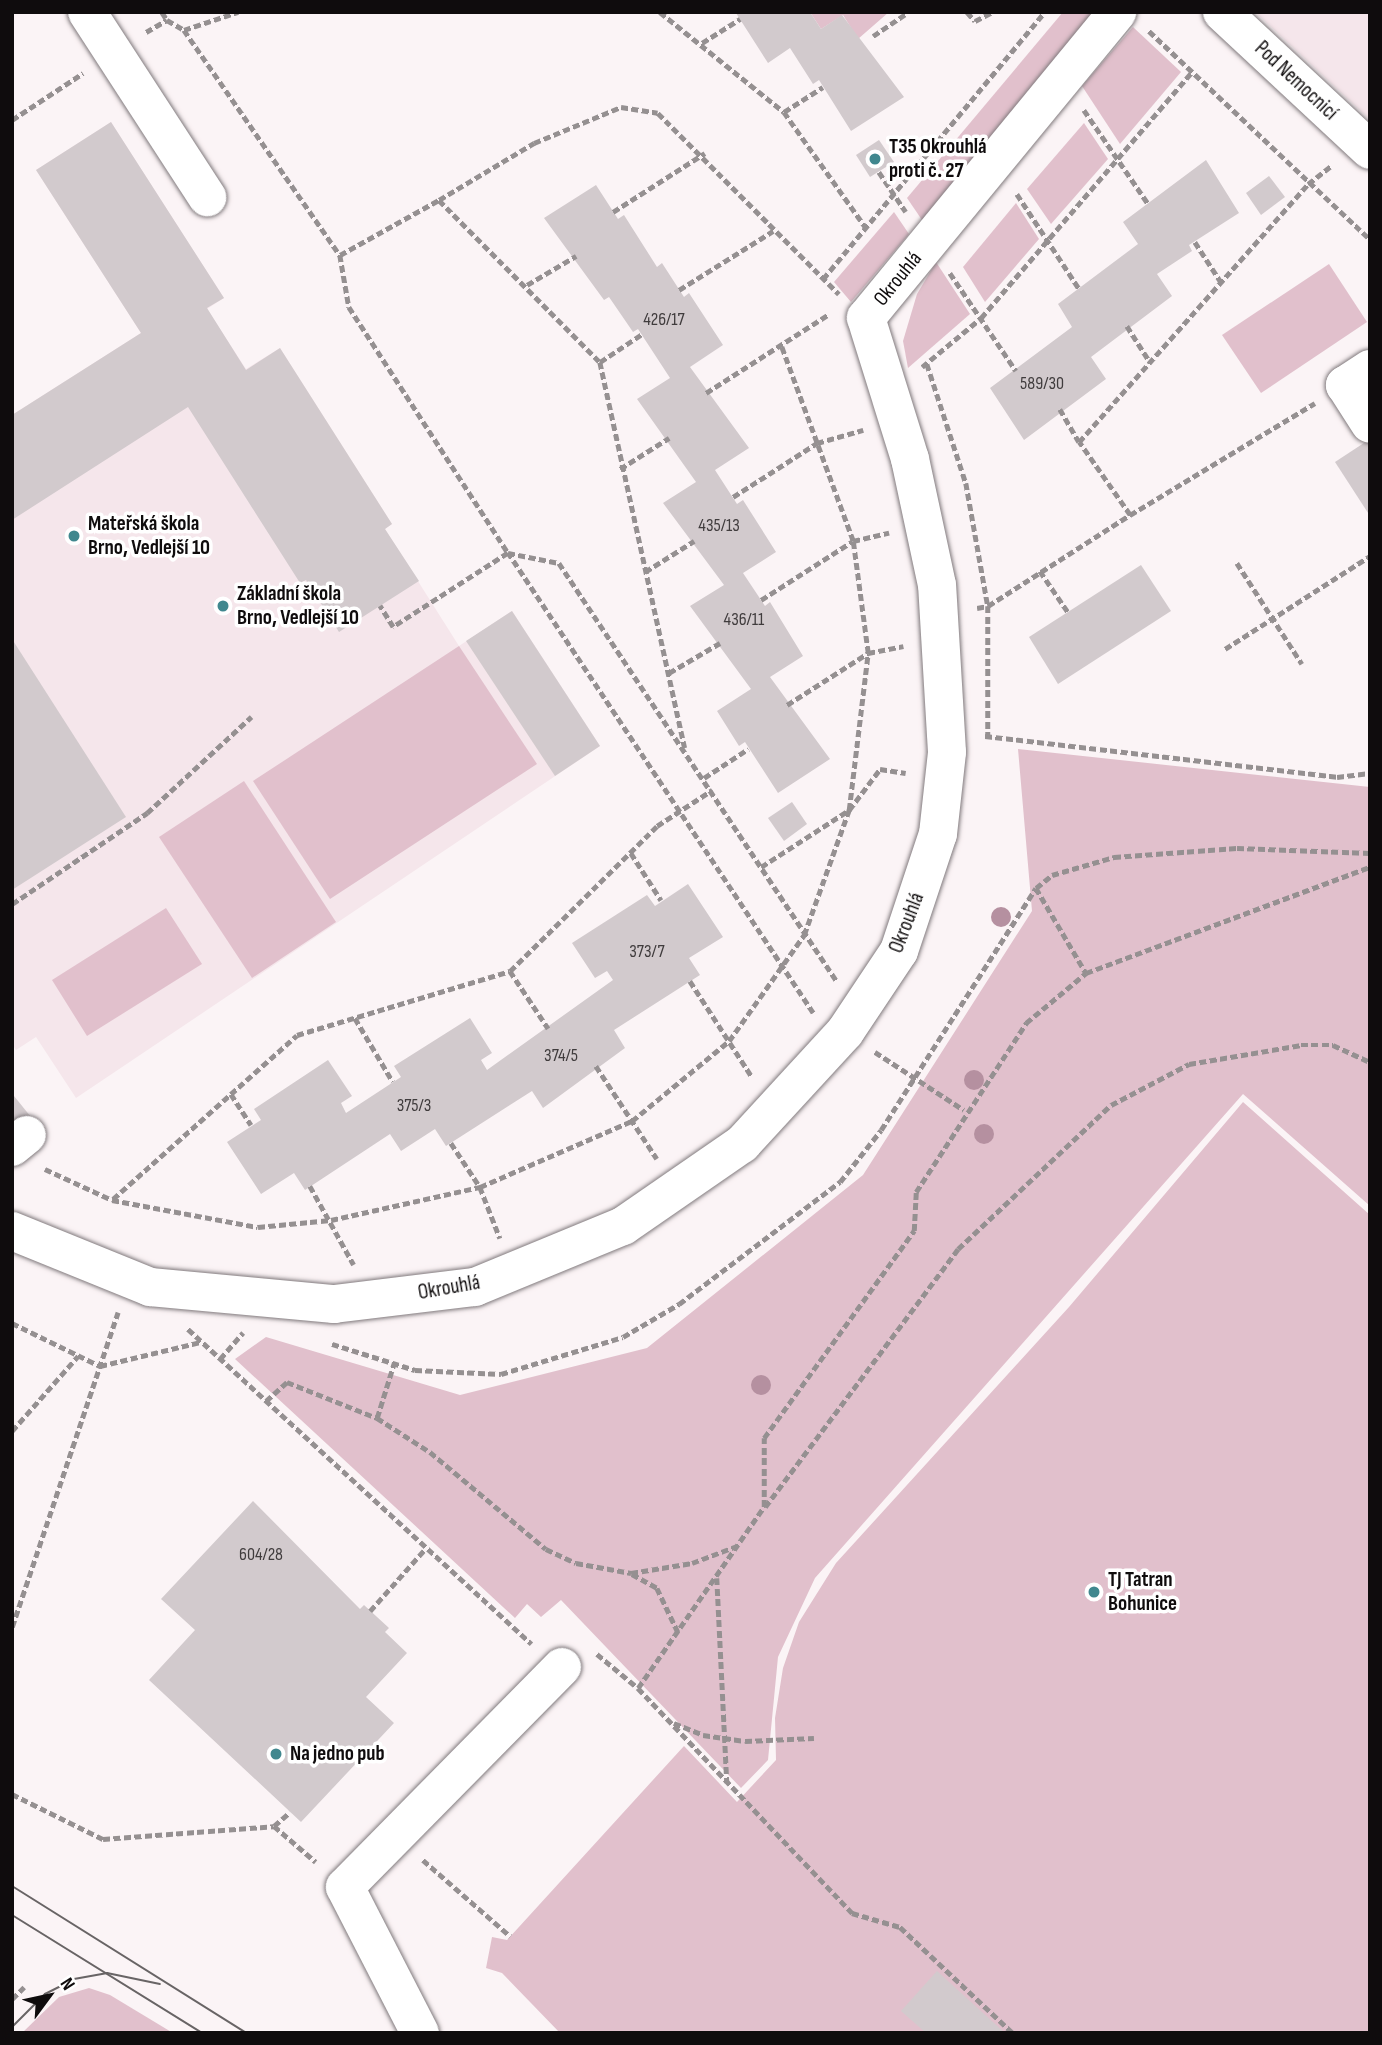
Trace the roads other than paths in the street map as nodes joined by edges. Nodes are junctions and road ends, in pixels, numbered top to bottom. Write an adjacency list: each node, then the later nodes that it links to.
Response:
1 (87, 12): 5 (street)
2 (1222, 12): 4 (street, Pod Nemocnicí)
3 (1128, 17): 8 (street, Okrouhlá)
4 (1366, 146)
5 (207, 197)
6 (1357, 377): 7 (street)
7 (1370, 424)
8 (12, 1231)
9 (562, 1667): 10 (street)
10 (420, 2033)

